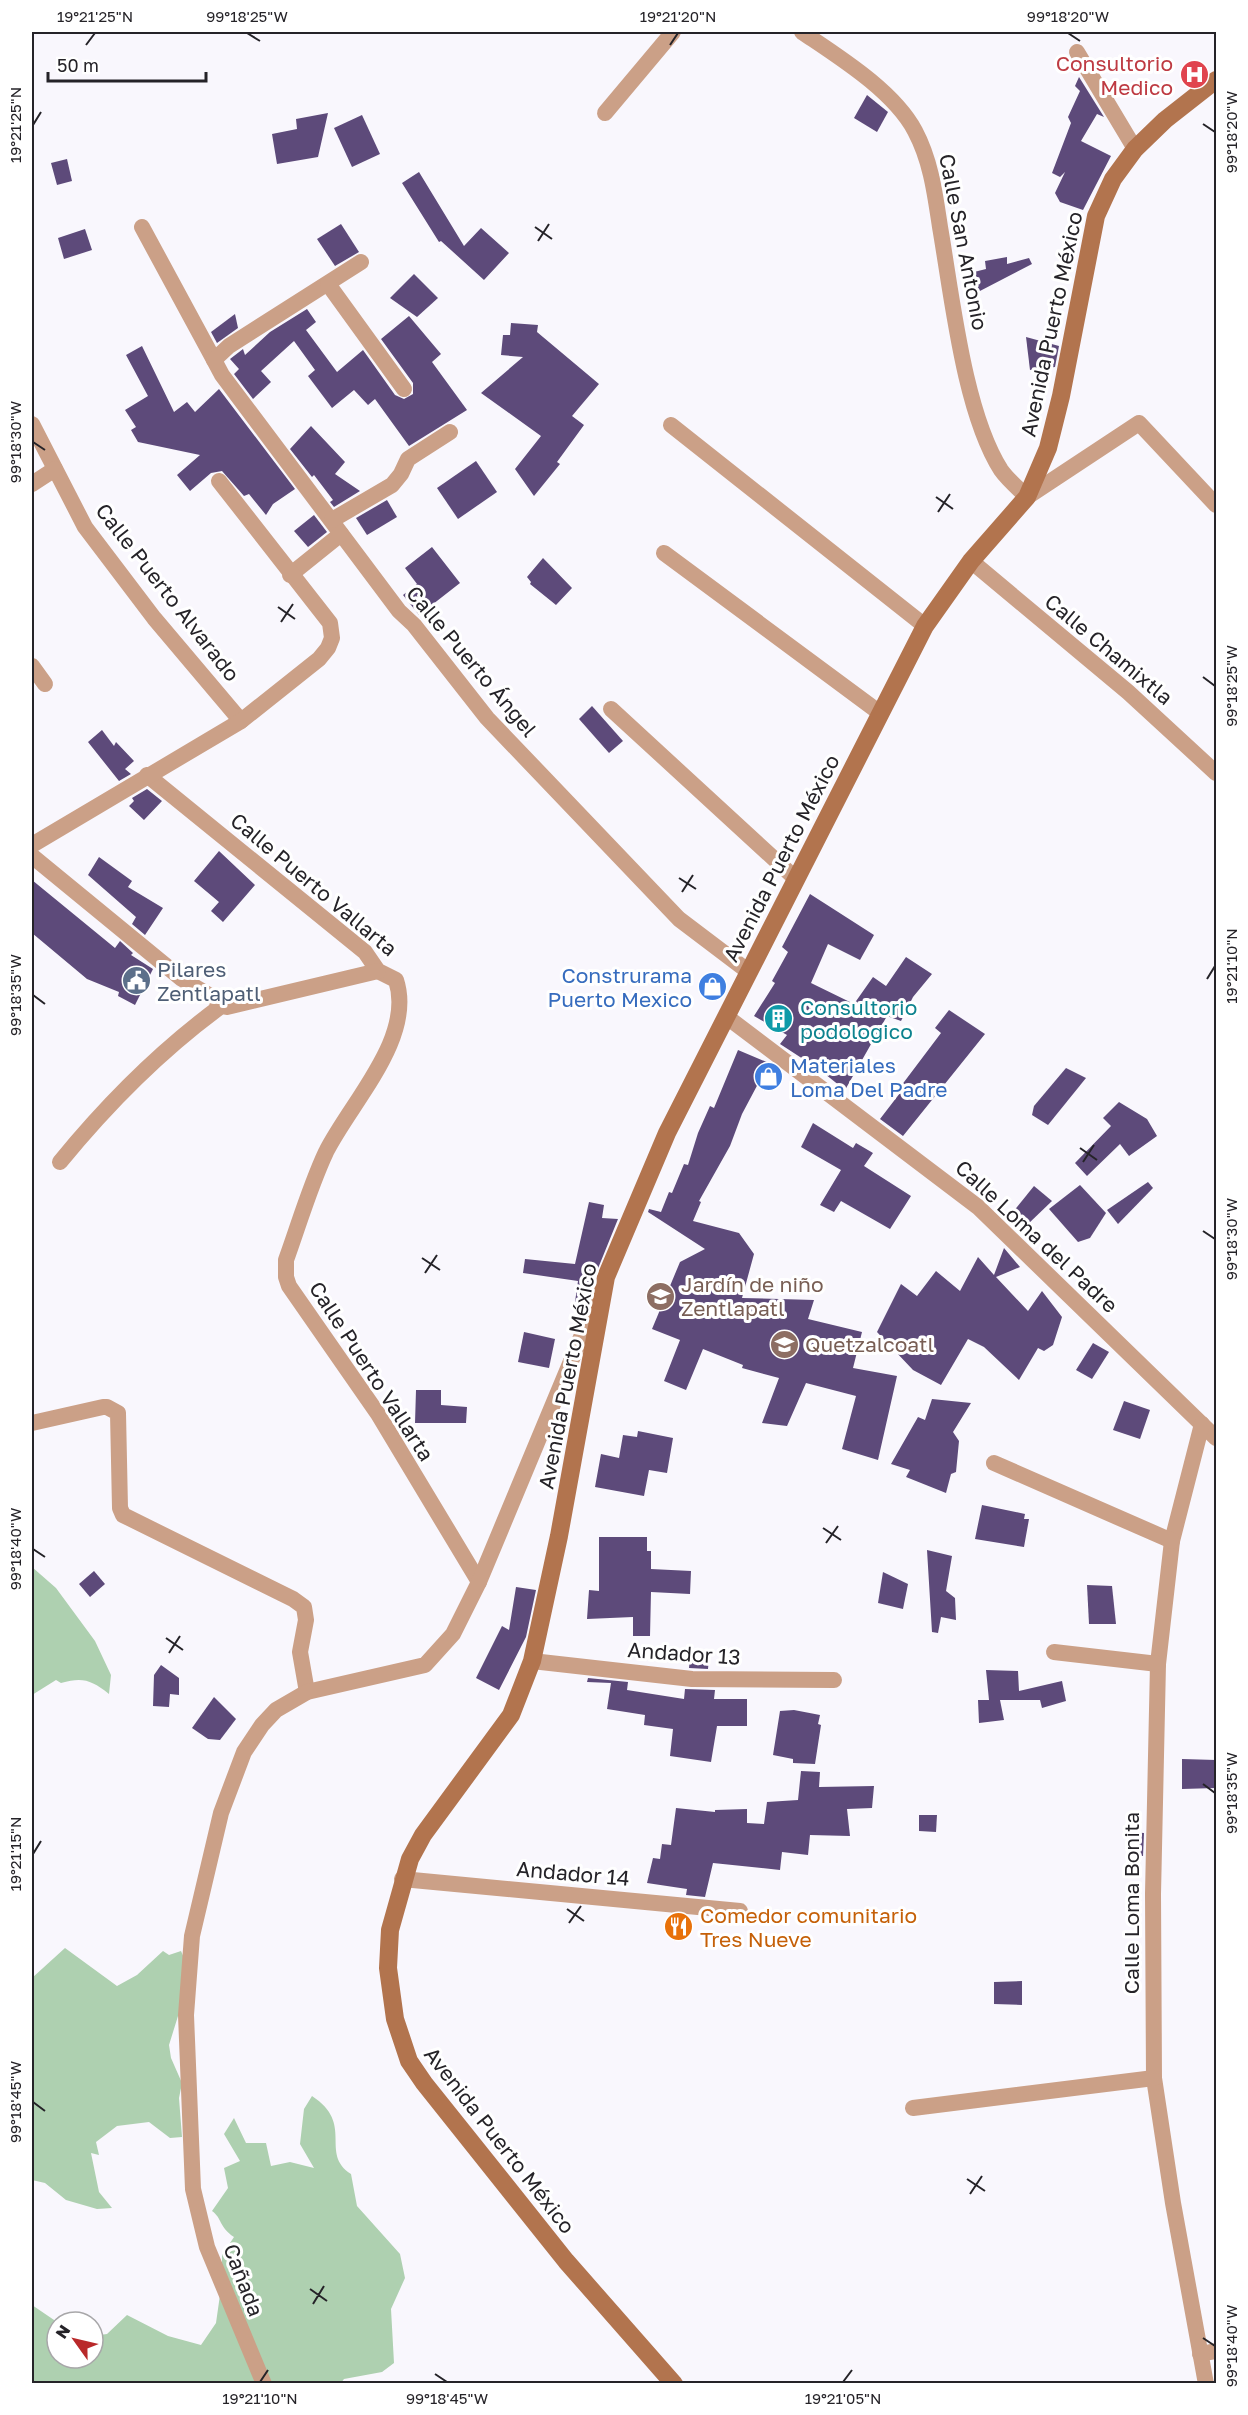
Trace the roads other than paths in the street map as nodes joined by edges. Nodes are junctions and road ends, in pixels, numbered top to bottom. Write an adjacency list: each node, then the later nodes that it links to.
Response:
1 (673, 32): 5 (street)
2 (802, 32): 18 (street, Calle San Antonio)
3 (1077, 52): 6 (street)
4 (1216, 80): 6 (main road, Avenida Puerto México)
5 (604, 113)
6 (1135, 149): 18 (main road, Avenida Puerto México)
7 (141, 227): 10 (street, Calle Puerto Ángel)
8 (361, 262): 9 (street)
9 (328, 284): 10 (street); 11 (street)
10 (214, 360): 20 (street, Calle Puerto Ángel)
11 (404, 389)
12 (32, 424): 15 (street, Calle Puerto Alvarado)
13 (671, 425): 24 (street)
14 (450, 432): 20 (street)
15 (55, 470): 17 (street); 29 (street, Calle Puerto Alvarado)
16 (219, 481): 23 (street)
17 (32, 484)
18 (1027, 497): 19 (street); 22 (main road, Avenida Puerto México)
19 (1216, 505)
20 (337, 527): 23 (street); 36 (street, Calle Puerto Ángel)
21 (664, 554): 28 (street)
22 (971, 561): 24 (main road, Avenida Puerto México); 30 (street, Calle Chamixtla)
23 (290, 575): 29 (street)
24 (925, 626): 28 (main road, Avenida Puerto México)
25 (32, 666): 26 (street)
26 (45, 684)
27 (611, 709): 34 (street)
28 (880, 713): 34 (main road, Avenida Puerto México)
29 (241, 721): 31 (street)
30 (1216, 773)
31 (147, 775): 32 (street); 35 (street, Calle Puerto Vallarta)
32 (32, 845)
33 (32, 856): 37 (street)
34 (796, 879): 36 (main road, Avenida Puerto México)
35 (378, 971): 37 (street); 46 (street, Calle Puerto Vallarta)
36 (748, 972): 38 (main road, Avenida Puerto México)
37 (224, 1004): 39 (street)
38 (727, 1017): 40 (main road, Avenida Puerto México); 42 (street, Calle Loma del Padre)
39 (60, 1162)
40 (606, 1277): 46 (street, Cañada); 48 (main road, Avenida Puerto México)
41 (32, 1423): 51 (street)
42 (1202, 1424): 43 (street, Calle Loma del Padre); 45 (street, Calle Loma Bonita)
43 (1216, 1438)
44 (994, 1463): 45 (street)
45 (1173, 1541): 49 (street, Calle Loma Bonita)
46 (479, 1582): 51 (street, Cañada)
47 (1054, 1652): 49 (street)
48 (532, 1661): 50 (street, Andador 13); 52 (main road, Avenida Puerto México)
49 (1158, 1664): 54 (street, Calle Loma Bonita)
50 (834, 1680)
51 (307, 1692): 57 (street, Cañada)
52 (402, 1879): 53 (street, Andador 14); 58 (main road, Avenida Puerto México)
53 (740, 1911)
54 (1154, 2078): 55 (street); 56 (street, Calle Loma Bonita)
55 (913, 2108)
56 (1208, 2352): 59 (street, Calle Loma Bonita)
57 (264, 2384)
58 (674, 2384)
59 (1206, 2384)

